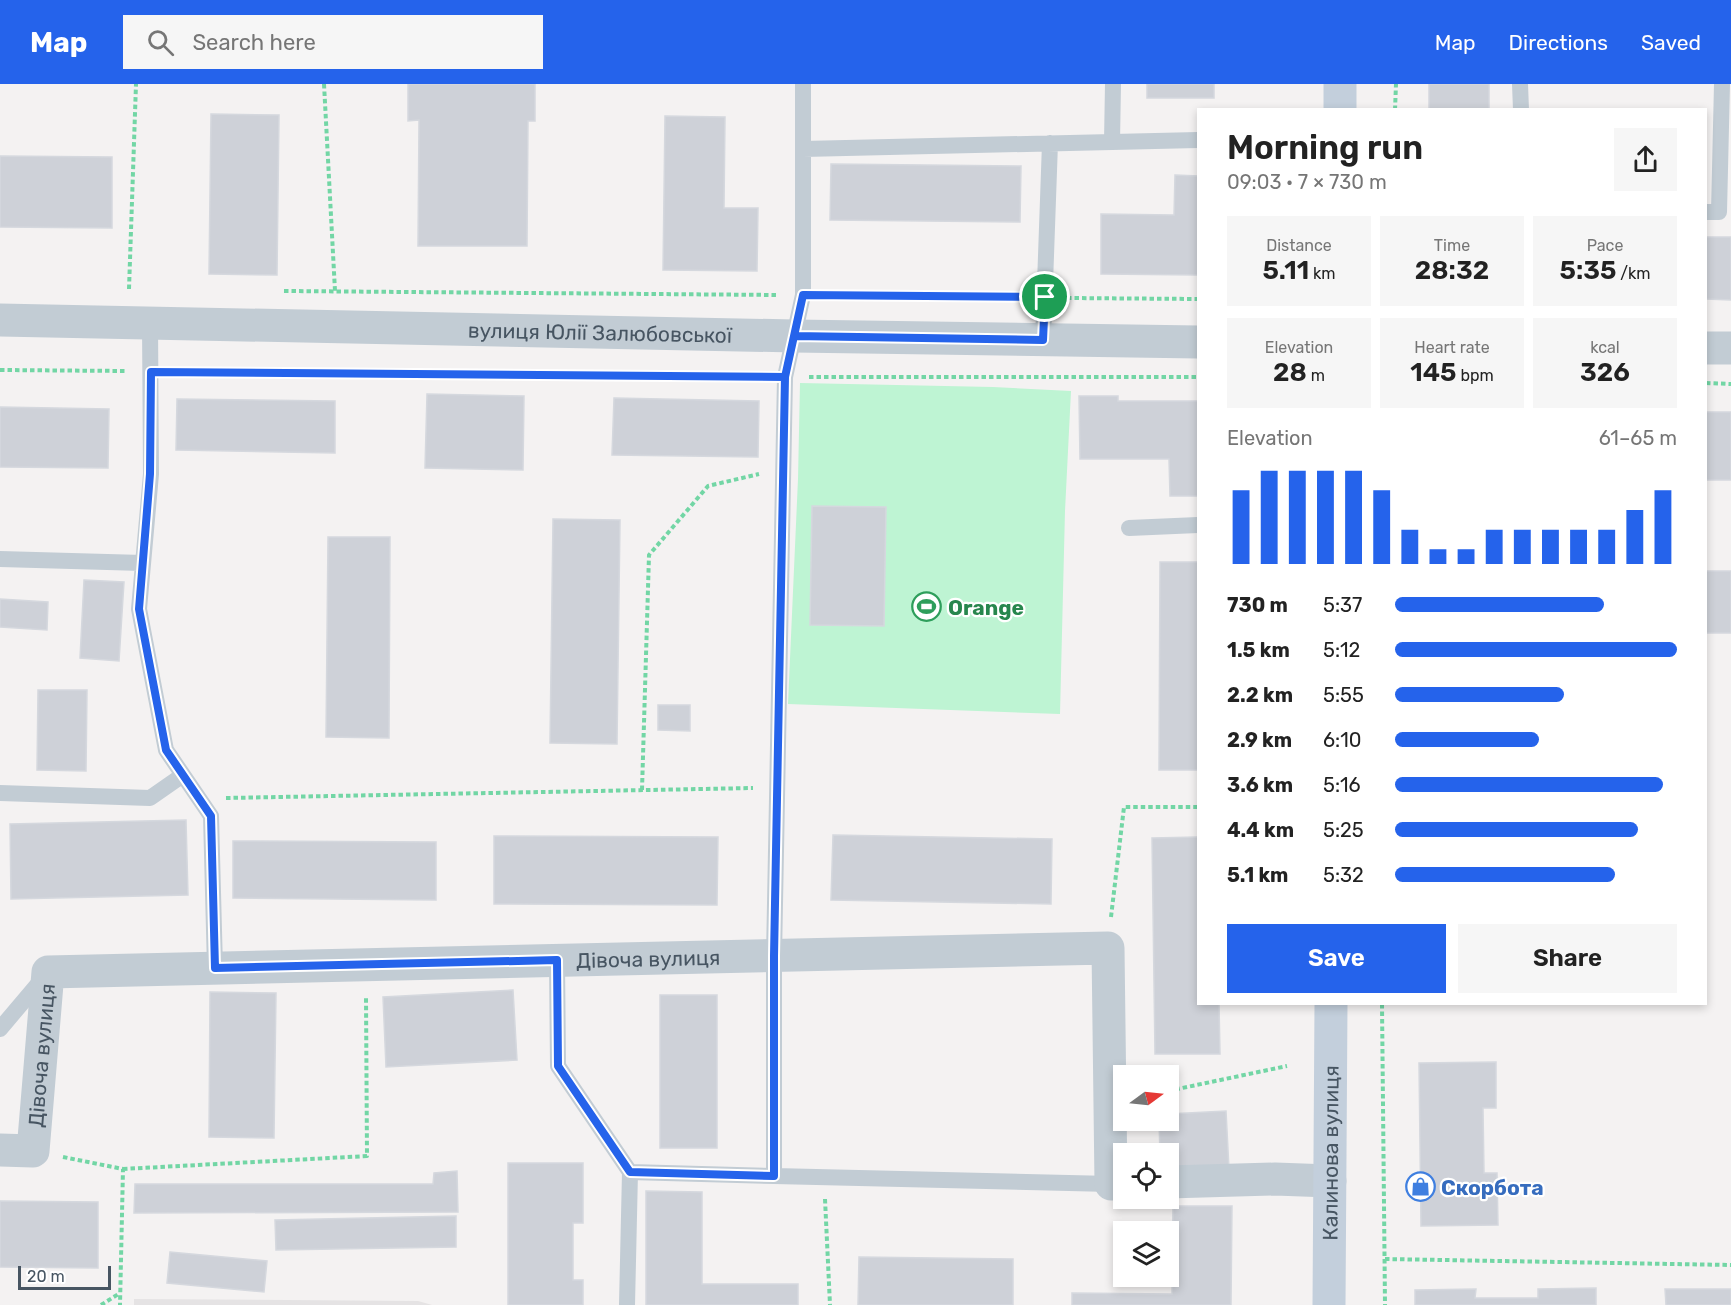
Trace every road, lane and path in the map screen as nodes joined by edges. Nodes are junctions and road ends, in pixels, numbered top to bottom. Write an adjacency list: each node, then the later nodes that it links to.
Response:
1 (136, 84): 17 (path)
2 (324, 84): 19 (path)
3 (803, 84): 15 (lane)
4 (1113, 84): 13 (lane)
5 (1340, 84): 9 (main road)
6 (1396, 84): 10 (path)
7 (1520, 84): 11 (lane)
8 (1722, 84): 16 (lane)
9 (1340, 108)
10 (1395, 108)
11 (1521, 108)
12 (1197, 140): 13 (lane)
13 (1112, 142): 14 (lane)
14 (1050, 143): 15 (lane); 21 (lane)
15 (803, 149): 20 (lane)
16 (1707, 212)
17 (140, 289)
18 (278, 291): 19 (path)
19 (335, 291): 20 (path)
20 (803, 295): 21 (path); 25 (lane)
21 (1045, 297): 22 (path); 26 (lane)
22 (1197, 299)
23 (0, 320): 24 (street, вулиця Юлії Залюбовської)
24 (150, 323): 25 (street, вулиця Юлії Залюбовської); 31 (lane)
25 (794, 336): 26 (street, вулиця Юлії Залюбовської); 32 (lane)
26 (1043, 340): 27 (street, вулиця Юлії Залюбовської)
27 (1197, 342)
28 (1707, 348): 29 (street)
29 (1731, 348)
30 (0, 370): 31 (path)
31 (151, 372): 32 (path); 40 (lane)
32 (785, 377): 33 (path); 36 (lane)
33 (1197, 377)
34 (1707, 383): 35 (path)
35 (1731, 384)
36 (783, 468): 42 (lane); 43 (path)
37 (1197, 525): 38 (lane)
38 (1129, 528)
39 (0, 559): 40 (lane)
40 (143, 562): 41 (lane)
41 (183, 775): 44 (lane); 45 (lane)
42 (778, 788): 43 (path); 48 (lane)
43 (642, 790): 45 (path)
44 (0, 793)
45 (199, 798): 51 (lane)
46 (1197, 807): 47 (path)
47 (1108, 948): 48 (street, Дівоча вулиця); 58 (street)
48 (774, 956): 49 (street, Дівоча вулиця); 63 (lane)
49 (557, 960): 50 (street, Дівоча вулиця); 62 (lane)
50 (366, 965): 51 (street, Дівоча вулиця); 61 (path)
51 (215, 968): 52 (street, Дівоча вулиця)
52 (48, 972): 55 (lane); 60 (street, Дівоча вулиця)
53 (1331, 1005): 65 (main road, Калинова вулиця)
54 (1382, 1005): 68 (path)
55 (0, 1029)
56 (1287, 1066): 57 (path)
57 (1179, 1089)
58 (1115, 1143)
59 (0, 1150): 60 (street)
60 (33, 1150): 61 (path)
61 (123, 1169): 70 (path)
62 (630, 1172): 63 (lane); 73 (lane)
63 (774, 1176): 64 (lane)
64 (824, 1177): 67 (lane); 74 (path)
65 (1330, 1181): 66 (street); 75 (main road, Калинова вулиця)
66 (1179, 1182)
67 (1113, 1184)
68 (1385, 1259): 69 (path); 76 (path)
69 (1731, 1265)
70 (121, 1293): 71 (path); 72 (path)
71 (101, 1305)
72 (120, 1305)
73 (627, 1305)
74 (830, 1305)
75 (1329, 1305)
76 (1385, 1305)

